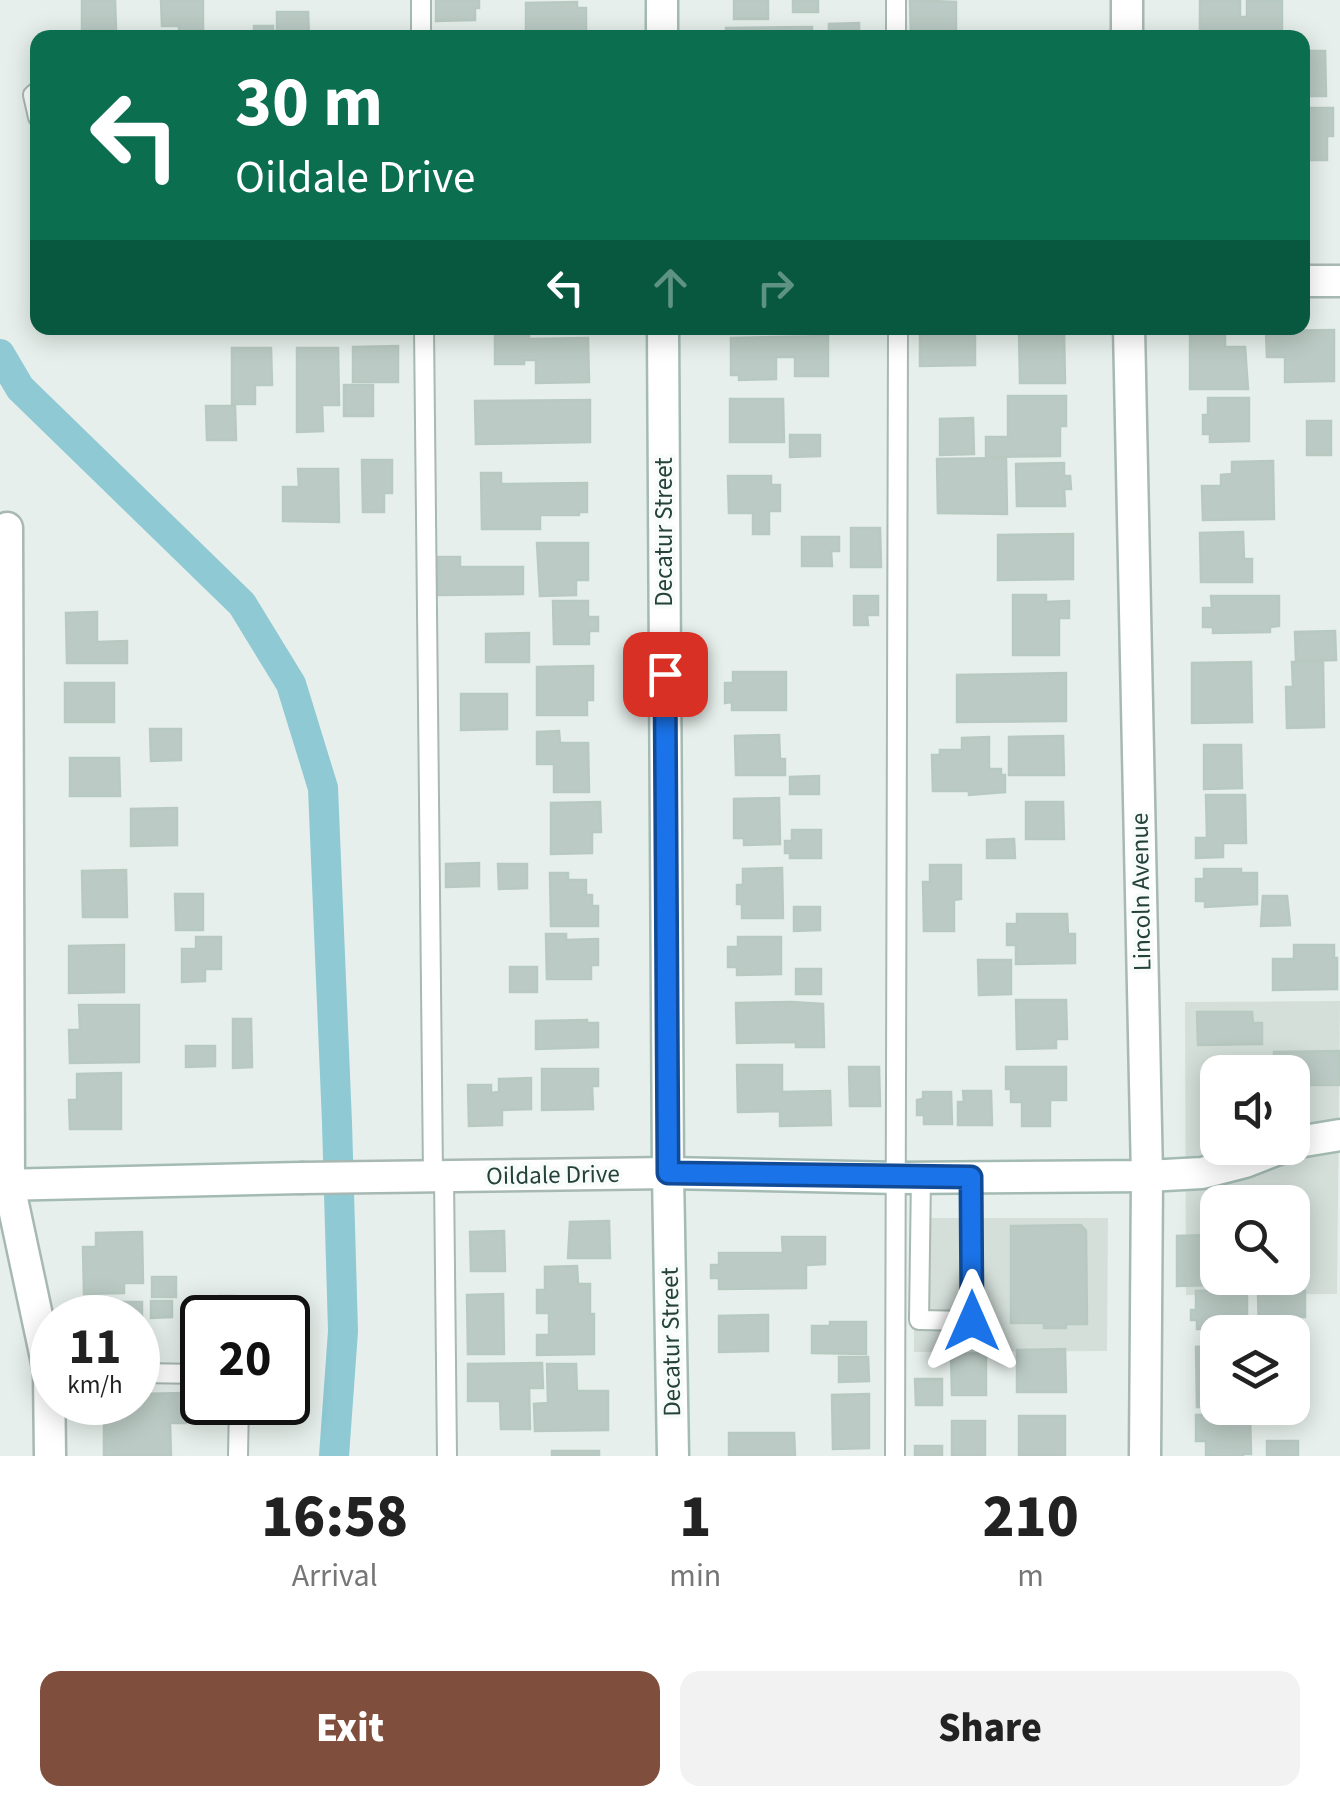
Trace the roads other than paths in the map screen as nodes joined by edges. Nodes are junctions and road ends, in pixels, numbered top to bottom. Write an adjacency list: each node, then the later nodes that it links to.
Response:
1 (421, 0): 5 (lane)
2 (662, 0): 6 (street)
3 (896, 0): 7 (lane)
4 (1127, 0): 8 (street)
5 (422, 30)
6 (662, 30)
7 (896, 30)
8 (1127, 30)
9 (1310, 281): 10 (street)
10 (1340, 281)
11 (424, 335): 21 (lane)
12 (663, 335): 20 (street, Decatur Street)
13 (898, 335): 23 (lane)
14 (1129, 335): 22 (street, Lincoln Avenue)
15 (4, 528): 16 (street)
16 (4, 744): 25 (street)
17 (1340, 1134): 18 (street)
18 (1310, 1140)
19 (1233, 1165): 22 (street, Oildale Drive)
20 (668, 1173): 21 (street, Oildale Drive); 23 (street, Oildale Drive); 32 (street, Decatur Street)
21 (438, 1176): 25 (street, Oildale Drive); 31 (lane)
22 (1147, 1176): 24 (street, Oildale Drive); 34 (street, Lincoln Avenue)
23 (910, 1177): 24 (street, Oildale Drive); 24 (lane); 33 (lane)
24 (971, 1177)
25 (4, 1185): 26 (street)
26 (32, 1295)
27 (50, 1425): 29 (street)
28 (239, 1425): 30 (lane)
29 (50, 1456)
30 (238, 1456)
31 (448, 1456)
32 (672, 1456)
33 (895, 1456)
34 (1145, 1456)

